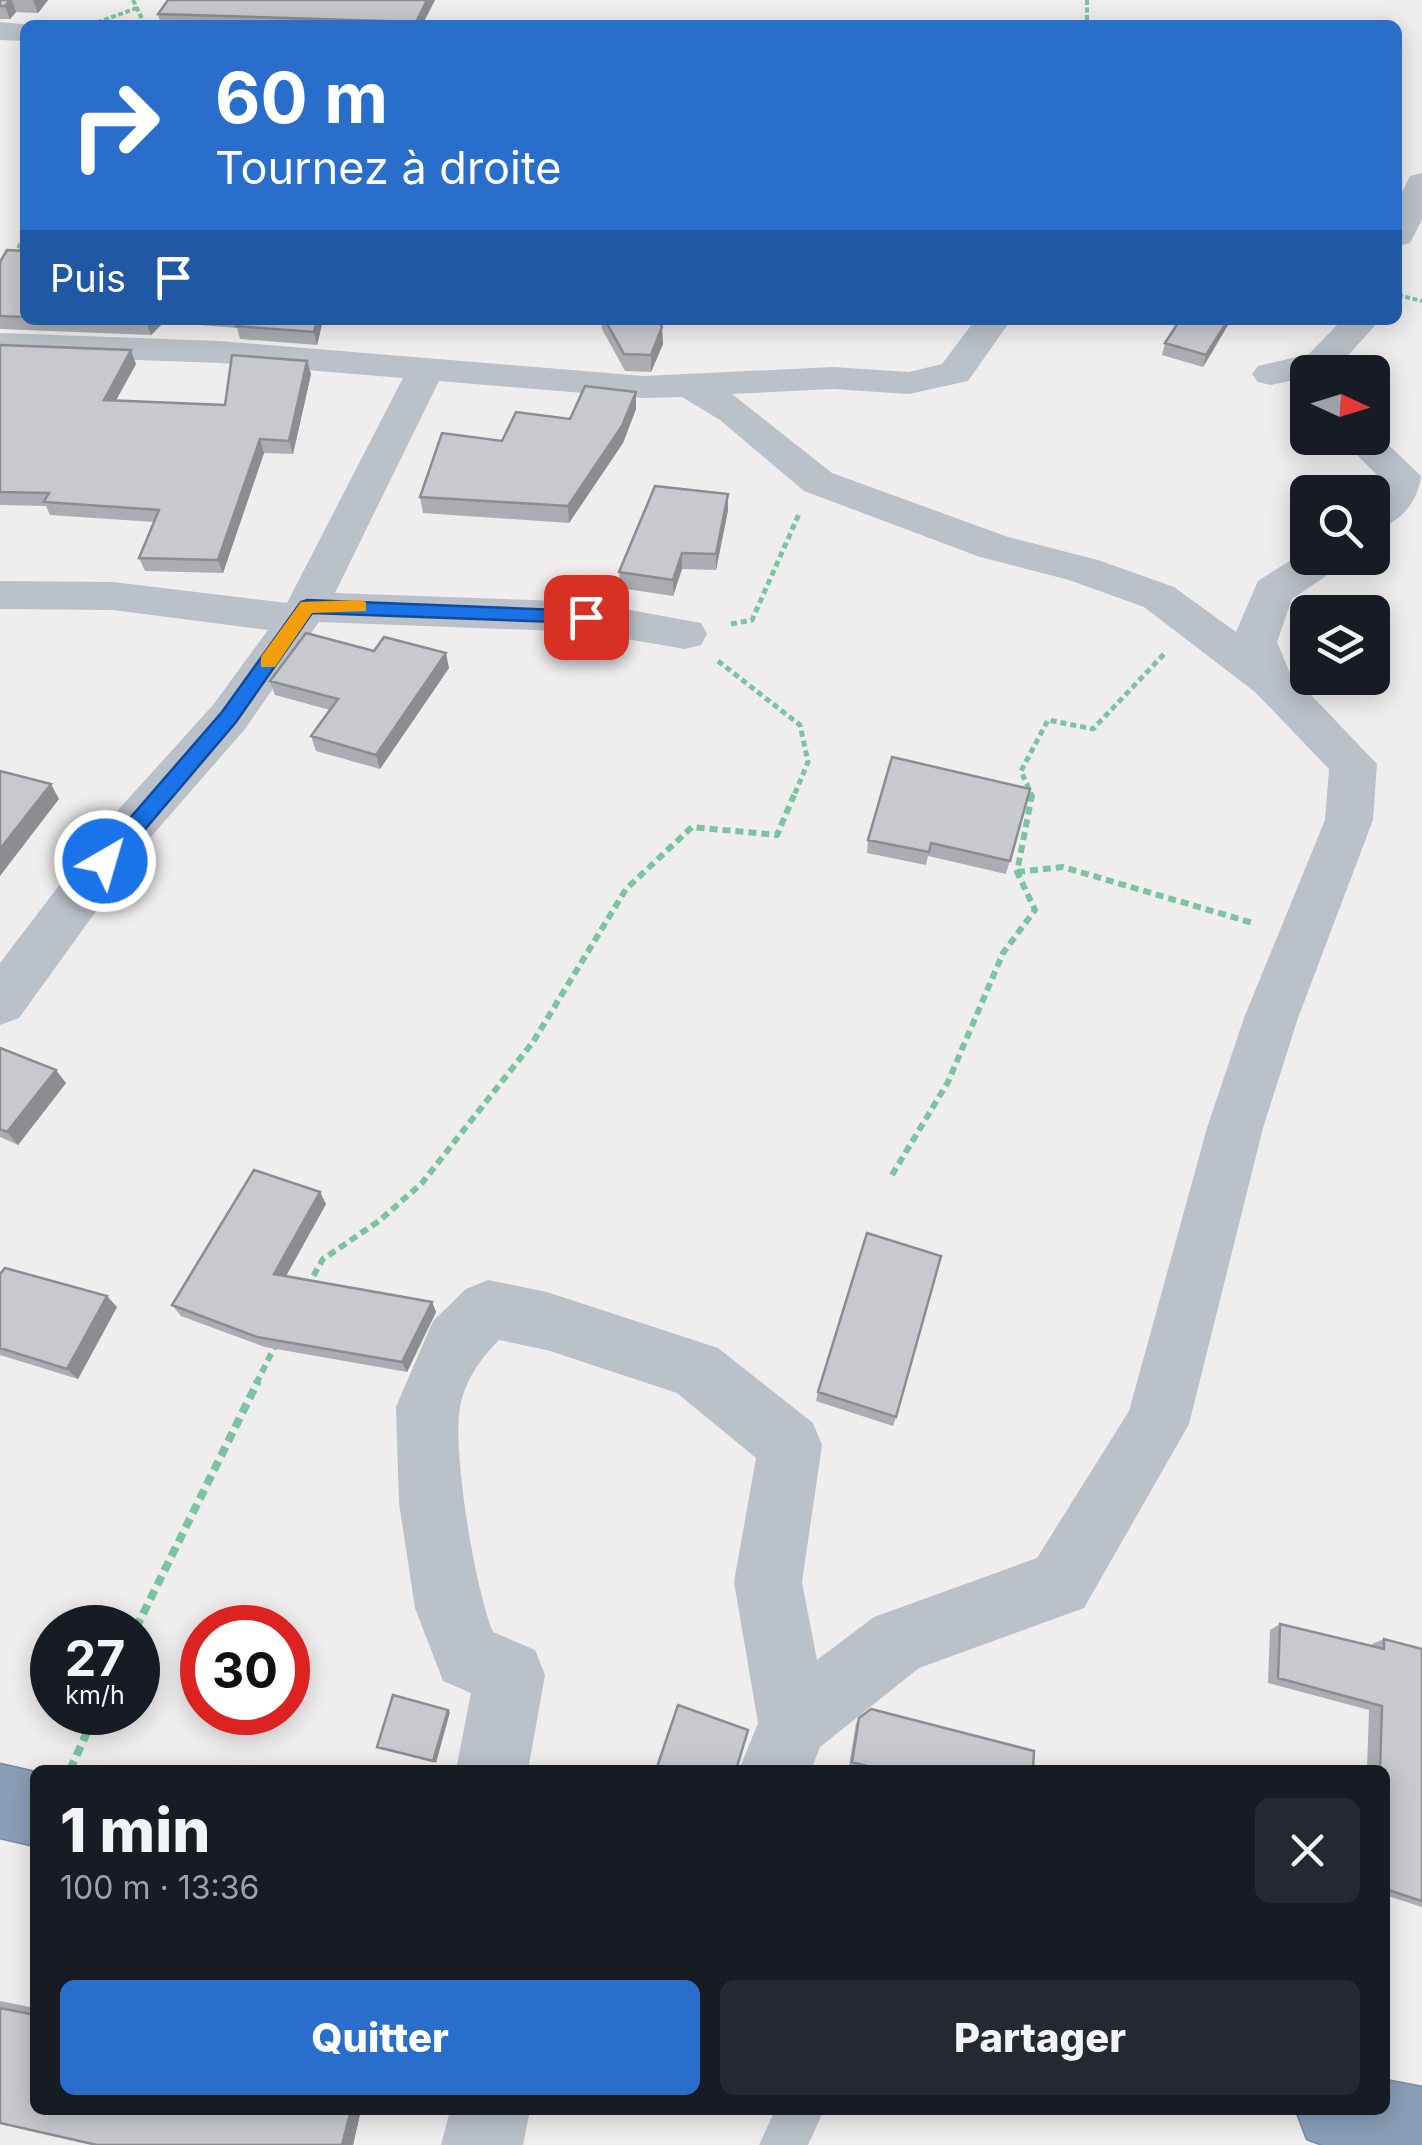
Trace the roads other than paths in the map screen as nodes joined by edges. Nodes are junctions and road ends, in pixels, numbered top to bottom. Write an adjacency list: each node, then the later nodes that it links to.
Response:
1 (1422, 183): 2 (street)
2 (1402, 227)
3 (989, 325): 10 (street)
4 (1357, 325): 6 (street)
5 (0, 344): 8 (street)
6 (1329, 355)
7 (1290, 363): 9 (street)
8 (426, 370): 10 (street); 18 (street)
9 (1290, 384)
10 (690, 385): 20 (street)
11 (1377, 455): 12 (street)
12 (1411, 488): 13 (street)
13 (1390, 503)
14 (1422, 512): 15 (street)
15 (1390, 516)
16 (1297, 575): 20 (street)
17 (0, 595): 18 (street)
18 (302, 614): 19 (street); 21 (street)
19 (685, 634)
20 (1271, 681): 22 (street)
21 (0, 1003)
22 (784, 1747): 23 (street)
23 (493, 1765)
24 (0, 1801): 25 (highway)
25 (30, 1808)
26 (489, 2115): 30 (street)
27 (798, 2115): 31 (lane)
28 (1360, 2115): 29 (highway)
29 (1422, 2128)
30 (482, 2145)
31 (783, 2145)

